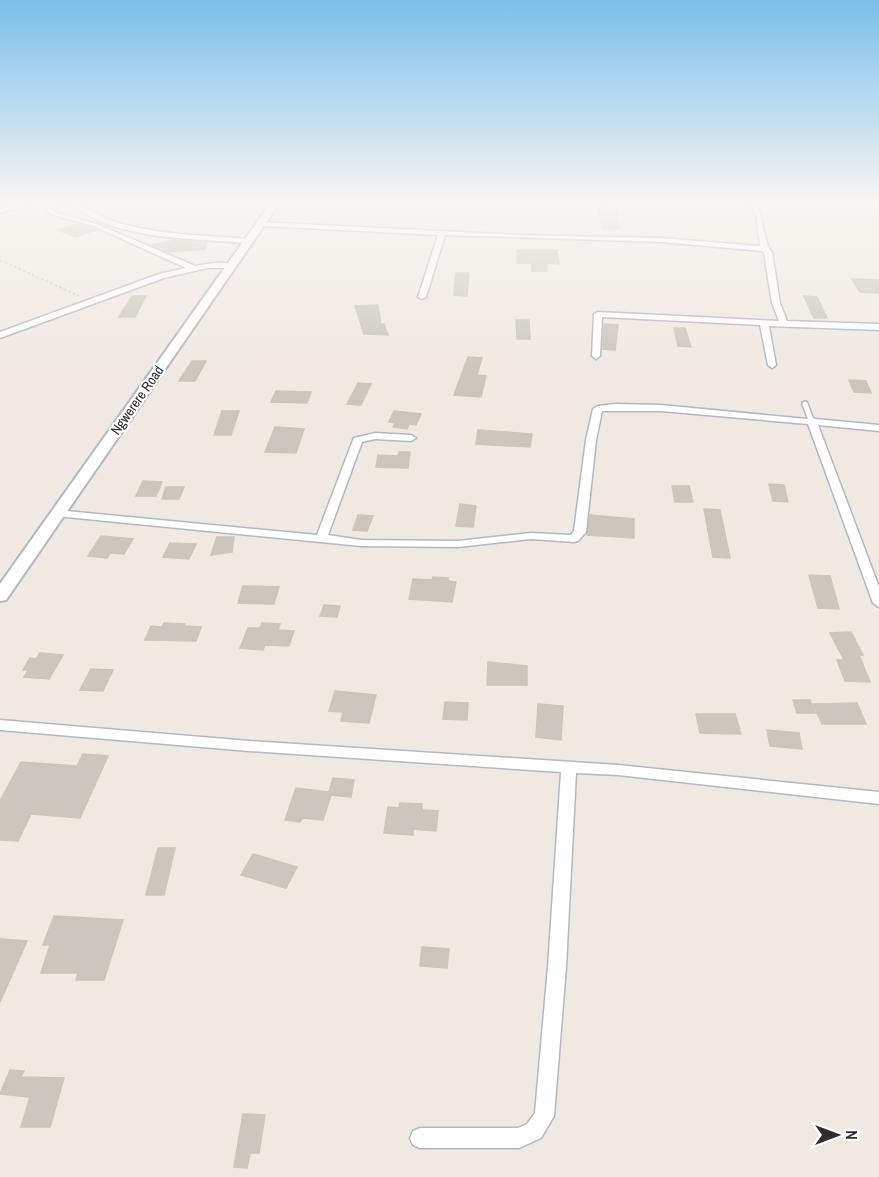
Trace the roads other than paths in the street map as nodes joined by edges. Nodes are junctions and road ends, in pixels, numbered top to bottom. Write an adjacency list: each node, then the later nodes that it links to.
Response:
1 (171, 259): 6 (street)
2 (237, 259): 5 (main road, Ngwerere Road)
3 (434, 259): 7 (street)
4 (769, 259): 9 (street)
5 (232, 266): 6 (street); 18 (main road, Ngwerere Road)
6 (194, 269): 11 (street)
7 (422, 297)
8 (764, 322): 9 (street); 12 (street); 13 (street)
9 (784, 323): 10 (street)
10 (879, 327)
11 (0, 335)
12 (596, 356)
13 (772, 365)
14 (805, 404): 15 (lane)
15 (811, 420): 16 (street); 19 (street); 21 (street)
16 (879, 428)
17 (411, 438): 19 (street)
18 (56, 513): 19 (street); 20 (main road, Ngwerere Road)
19 (327, 539)
20 (0, 596)
21 (879, 603)
22 (0, 725): 23 (street)
23 (569, 766): 24 (street); 25 (street)
24 (879, 798)
25 (420, 1138)

